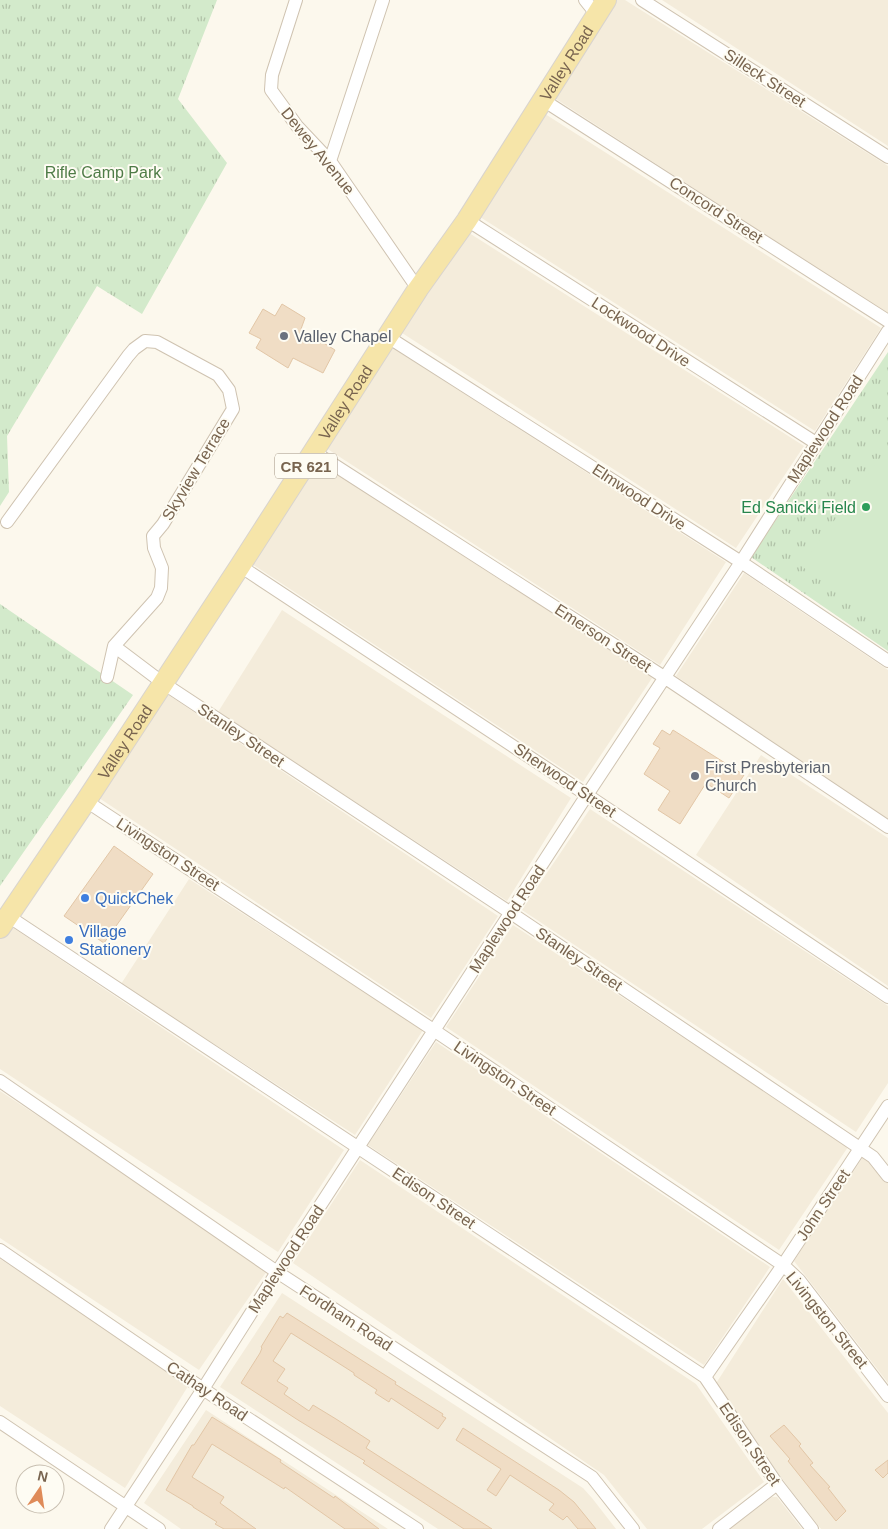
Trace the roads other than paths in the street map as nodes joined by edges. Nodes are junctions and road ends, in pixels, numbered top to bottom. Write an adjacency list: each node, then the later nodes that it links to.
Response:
1 (296, 0): 7 (street, Dewey Avenue)
2 (383, 0): 7 (street)
3 (642, 0): 6 (street, Silleck Street)
4 (596, 5): 5 (main road, Valley Road / CR 621)
5 (543, 100): 8 (main road, Valley Road / CR 621); 10 (street, Concord Street)
6 (888, 157)
7 (330, 160): 9 (street, Dewey Avenue)
8 (467, 220): 9 (main road, Valley Road / CR 621); 13 (street, Lockwood Drive)
9 (418, 289): 12 (main road, Valley Road / CR 621)
10 (888, 321)
11 (888, 331): 13 (street, Maplewood Road)
12 (388, 337): 14 (main road, Valley Road / CR 621); 16 (street, Elmwood Drive)
13 (816, 443): 16 (street, Maplewood Road)
14 (314, 452): 17 (main road, Valley Road / CR 621); 21 (street, Emerson Street)
15 (7, 522): 18 (street, Skyview Terrace)
16 (741, 562): 19 (street, Elmwood Drive); 21 (street, Maplewood Road)
17 (240, 566): 22 (main road, Valley Road / CR 621); 23 (street, Sherwood Street)
18 (114, 646): 20 (street, Skyview Terrace); 22 (street)
19 (888, 661)
20 (107, 677)
21 (664, 677): 23 (street, Maplewood Road); 25 (street, Emerson Street)
22 (163, 682): 24 (main road, Valley Road / CR 621); 26 (street, Stanley Street)
23 (587, 794): 26 (street, Maplewood Road); 28 (street, Sherwood Street)
24 (86, 800): 27 (main road, Valley Road / CR 621); 29 (street, Livingston Street)
25 (888, 827)
26 (510, 913): 29 (street, Maplewood Road); 33 (street, Stanley Street)
27 (4, 922): 32 (street, Edison Street)
28 (888, 997)
29 (435, 1031): 32 (street, Maplewood Road); 36 (street, Livingston Street)
30 (0, 1081): 37 (street, Fordham Road)
31 (888, 1106): 33 (street, John Street)
32 (358, 1148): 37 (street, Maplewood Road); 38 (street, Edison Street)
33 (861, 1150): 34 (street, Stanley Street); 36 (street, John Street)
34 (888, 1176)
35 (0, 1250): 39 (street, Cathay Road)
36 (783, 1265): 38 (street, John Street); 40 (street, Livingston Street)
37 (277, 1272): 39 (street, Maplewood Road); 47 (street, Fordham Road)
38 (705, 1377): 42 (street, Edison Street)
39 (203, 1389): 43 (street, Maplewood Road); 46 (street, Cathay Road)
40 (888, 1396)
41 (0, 1422): 43 (street)
42 (777, 1484): 48 (street); 49 (street, Edison Street)
43 (125, 1508): 44 (street, Maplewood Road); 45 (street)
44 (111, 1529)
45 (159, 1529)
46 (417, 1529)
47 (633, 1529)
48 (719, 1529)
49 (812, 1529)

